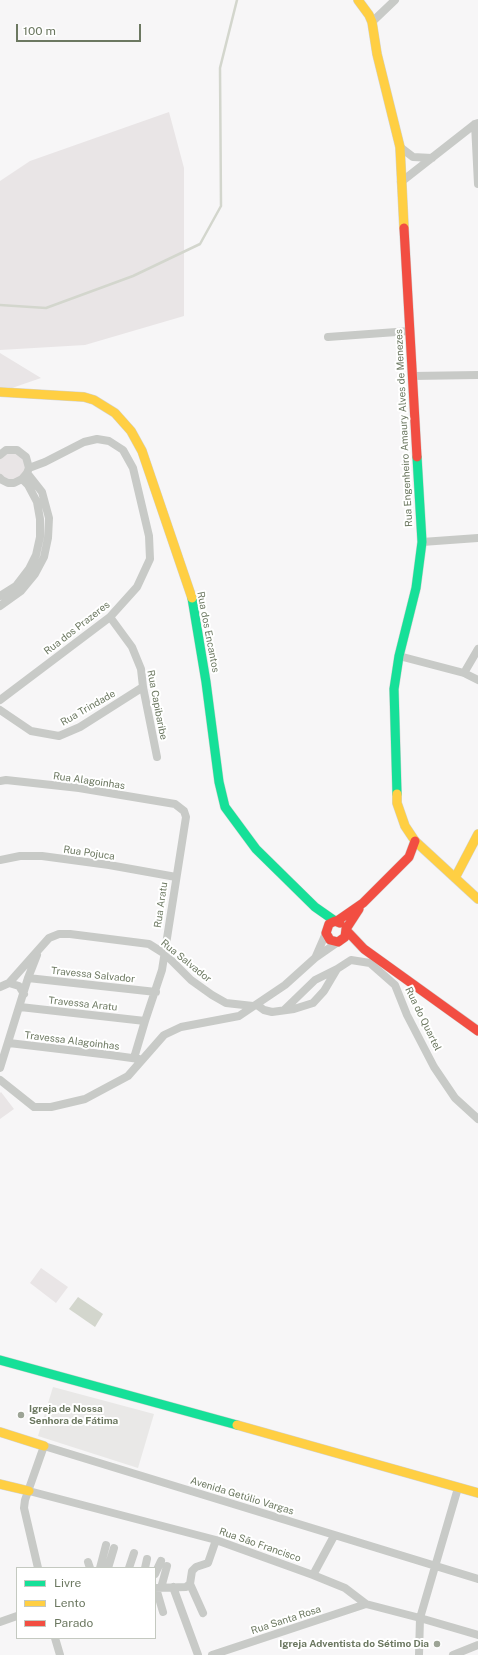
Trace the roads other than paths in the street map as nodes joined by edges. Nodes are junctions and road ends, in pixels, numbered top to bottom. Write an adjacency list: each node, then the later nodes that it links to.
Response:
1 (358, 0): 3 (street, Rua Engenheiro Amaury Alves de Menezes)
2 (396, 0): 3 (street)
3 (372, 22): 5 (street, Rua Engenheiro Amaury Alves de Menezes)
4 (477, 124): 6 (street); 8 (street)
5 (400, 147): 6 (street); 7 (street, Rua Engenheiro Amaury Alves de Menezes)
6 (433, 158): 7 (street)
7 (401, 182): 9 (street, Rua Engenheiro Amaury Alves de Menezes)
8 (478, 184)
9 (410, 332): 10 (street); 12 (street, Rua Engenheiro Amaury Alves de Menezes)
10 (328, 337)
11 (478, 375): 12 (street)
12 (412, 376): 20 (street, Rua Engenheiro Amaury Alves de Menezes)
13 (0, 392): 44 (street, Rua dos Encantos)
14 (0, 455): 15 (street)
15 (26, 473): 16 (street, Rua dos Prazeres); 17 (street); 18 (street); 24 (street, Rua dos Prazeres)
16 (0, 478)
17 (49, 518): 18 (street); 21 (street)
18 (40, 519): 21 (street)
19 (478, 538): 20 (street)
20 (422, 542): 26 (street, Rua Engenheiro Amaury Alves de Menezes)
21 (19, 589): 22 (street); 23 (street)
22 (0, 596)
23 (0, 606)
24 (110, 617): 29 (street, Rua Capibaribe); 30 (street, Rua dos Prazeres)
25 (478, 649): 27 (street)
26 (399, 656): 27 (street); 36 (street, Rua Engenheiro Amaury Alves de Menezes)
27 (464, 673): 28 (street)
28 (478, 680)
29 (142, 687): 31 (street, Rua Trindade); 32 (street, Rua Capibaribe)
30 (0, 700)
31 (0, 710)
32 (157, 757)
33 (0, 781): 34 (street, Rua Alagoinhas)
34 (176, 804): 40 (street, Rua Aratu)
35 (478, 834): 41 (street)
36 (415, 841): 37 (street, Rua Engenheiro Amaury Alves de Menezes); 38 (street)
37 (425, 852): 38 (street); 41 (street, Rua Engenheiro Amaury Alves de Menezes)
38 (409, 857): 43 (street)
39 (0, 860): 40 (street, Rua Pojuca)
40 (176, 877): 51 (street, Rua Aratu)
41 (455, 878): 42 (street, Rua Engenheiro Amaury Alves de Menezes)
42 (478, 899)
43 (363, 903): 45 (street); 46 (street)
44 (315, 907): 45 (street, Rua dos Encantos); 47 (street, Rua dos Encantos)
45 (336, 921): 46 (street); 47 (street)
46 (346, 930): 48 (street); 50 (street, Rua do Quartel)
47 (326, 932): 48 (street); 52 (street)
48 (340, 941): 50 (street, Rua do Quartel); 52 (street)
49 (39, 948): 51 (street, Rua Salvador); 54 (street); 55 (street, Rua Salvador)
50 (364, 949): 63 (street, Rua do Quartel)
51 (164, 954): 57 (street, Rua Aratu); 60 (street, Rua Salvador)
52 (315, 958): 60 (street)
53 (337, 969): 61 (street, Rua do Quartel); 61 (street); 68 (street, Rua do Quartel)
54 (28, 978): 57 (street, Travessa Salvador); 58 (street)
55 (10, 984): 56 (street); 58 (street)
56 (0, 987)
57 (156, 992): 62 (street, Rua Aratu)
58 (24, 994): 59 (street)
59 (20, 1006): 62 (street, Travessa Aratu); 64 (street)
60 (255, 1006): 61 (street); 65 (street)
61 (284, 1010)
62 (145, 1021): 65 (street, Rua Aratu)
63 (478, 1031)
64 (8, 1043): 65 (street, Travessa Alagoinhas); 66 (street)
65 (138, 1059): 67 (street)
66 (0, 1068)
67 (0, 1080)
68 (478, 1120)
69 (0, 1360): 73 (street)
70 (0, 1432): 71 (street, Avenida Getúlio Vargas)
71 (44, 1446): 74 (street); 76 (street, Avenida Getúlio Vargas)
72 (0, 1484): 74 (street)
73 (458, 1488): 75 (street); 80 (street)
74 (29, 1491): 77 (street, Rua São Francisco); 81 (street)
75 (478, 1493)
76 (334, 1536): 80 (street, Avenida Getúlio Vargas); 87 (street)
77 (216, 1540): 87 (street, Rua São Francisco); 89 (street)
78 (134, 1553): 84 (street)
79 (147, 1558): 85 (street)
80 (436, 1566): 88 (street, Avenida Getúlio Vargas); 96 (street)
81 (38, 1567)
82 (100, 1567): 83 (street)
83 (108, 1567)
84 (128, 1567)
85 (145, 1567)
86 (156, 1573): 91 (street)
87 (313, 1575): 92 (street, Rua São Francisco)
88 (478, 1579)
89 (190, 1584): 90 (street); 94 (street)
90 (173, 1587): 91 (street); 102 (street)
91 (158, 1588): 93 (street)
92 (366, 1604): 96 (street, Rua São Francisco); 103 (street, Rua Santa Rosa)
93 (163, 1612)
94 (203, 1613)
95 (16, 1616): 97 (street)
96 (420, 1618): 98 (street, Rua São Francisco); 104 (street)
97 (0, 1622)
98 (478, 1635)
99 (55, 1639): 101 (street)
100 (478, 1645): 105 (street)
101 (60, 1655)
102 (198, 1655)
103 (212, 1655)
104 (419, 1655)
105 (453, 1655)

